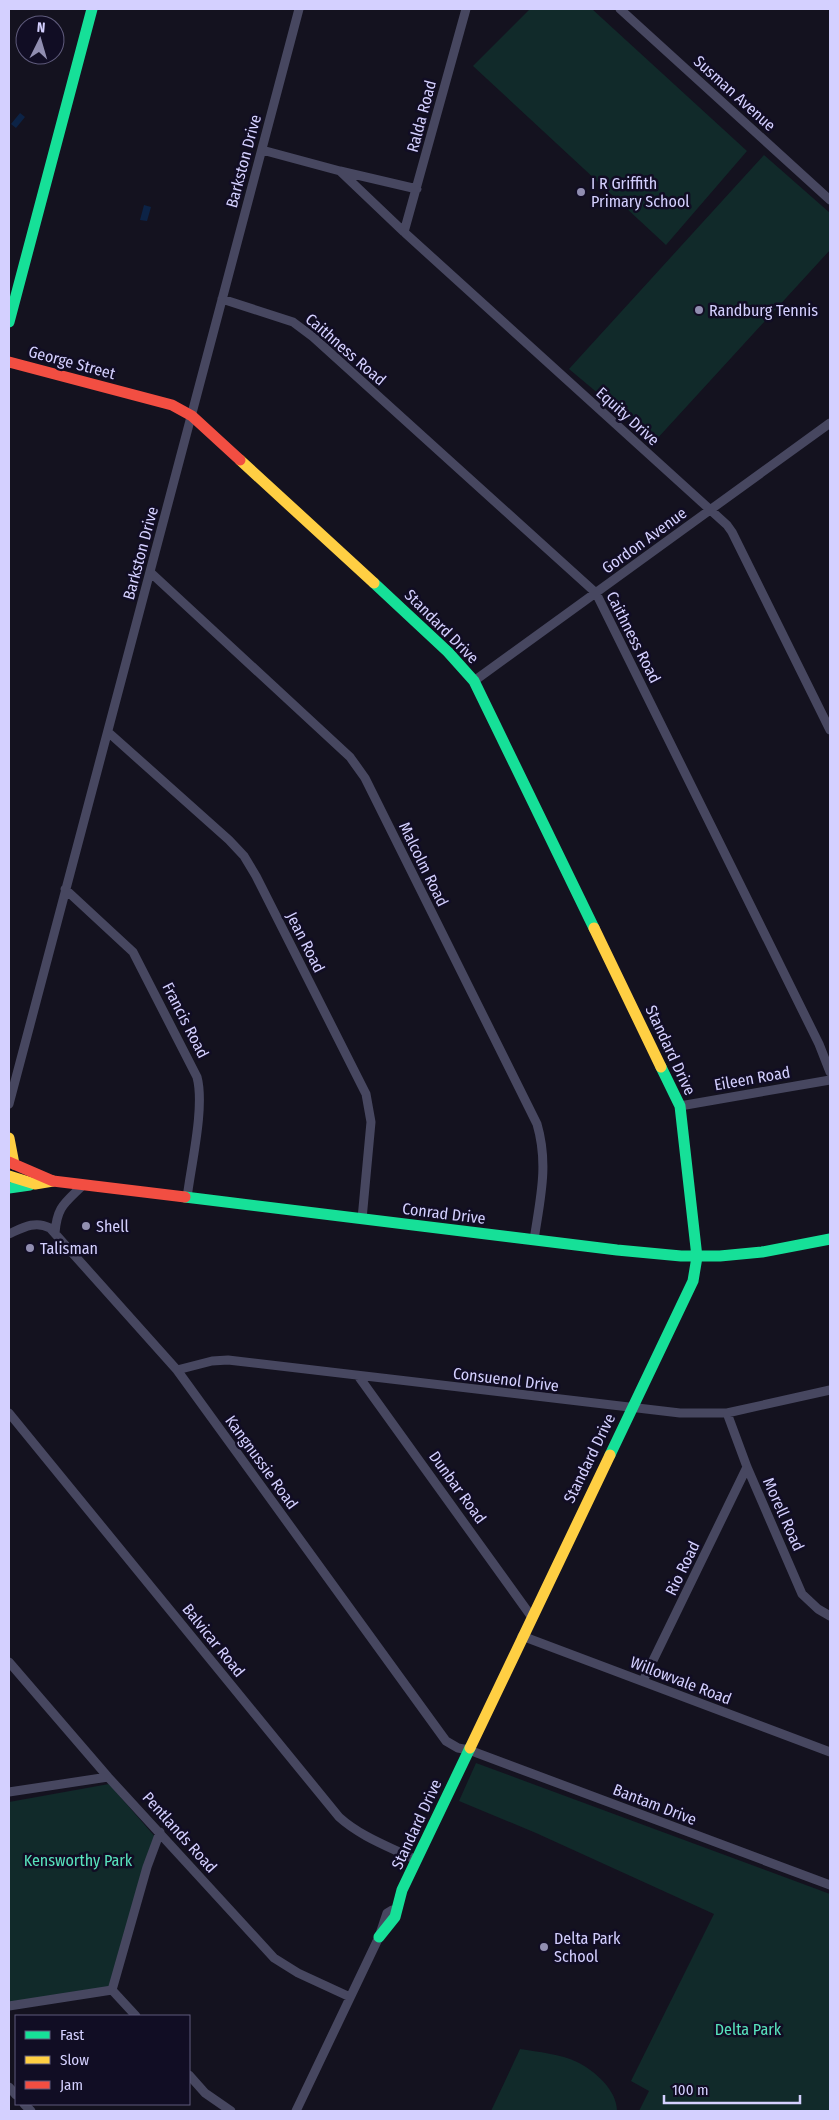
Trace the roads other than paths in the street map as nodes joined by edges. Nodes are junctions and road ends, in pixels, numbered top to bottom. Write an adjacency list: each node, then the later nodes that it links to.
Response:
1 (92, 9): 11 (street)
2 (299, 9): 5 (street, Barkston Drive)
3 (466, 9): 7 (street, Ralda Road)
4 (620, 9): 8 (street, Susman Avenue)
5 (262, 150): 6 (street, Equity Drive); 10 (street, Barkston Drive)
6 (340, 171): 7 (street, Equity Drive); 9 (street, Equity Drive)
7 (417, 189): 9 (street, Ralda Road)
8 (830, 200)
9 (404, 232): 16 (street, Equity Drive)
10 (222, 299): 14 (street, Barkston Drive); 18 (street, Caithness Road)
11 (9, 320)
12 (9, 362): 13 (street, George Street)
13 (126, 393): 14 (street, Standard Drive)
14 (192, 416): 17 (street, Barkston Drive); 19 (street, Standard Drive)
15 (830, 423): 16 (street, Gordon Avenue)
16 (710, 511): 18 (street, Gordon Avenue); 20 (street, Equity Drive)
17 (150, 572): 21 (street, Barkston Drive); 39 (street, Malcolm Road)
18 (596, 593): 19 (street, Gordon Avenue); 23 (street, Caithness Road)
19 (474, 681): 26 (street, Standard Drive)
20 (830, 730)
21 (108, 732): 22 (street, Barkston Drive); 35 (street, Jean Road)
22 (65, 889): 25 (street, Barkston Drive); 34 (street, Francis Road)
23 (830, 1072)
24 (830, 1080): 26 (street, Eileen Road)
25 (9, 1104)
26 (680, 1106): 40 (street, Standard Drive)
27 (9, 1138): 28 (street)
28 (11, 1163): 30 (street, Conrad Drive)
29 (9, 1176): 31 (street, Conrad Drive)
30 (53, 1181): 31 (street, Conrad Drive); 32 (street, Conrad Drive)
31 (35, 1184): 33 (street)
32 (83, 1185): 34 (street, Conrad Drive); 36 (street)
33 (9, 1188)
34 (187, 1198): 35 (street, Conrad Drive)
35 (362, 1219): 39 (street, Conrad Drive)
36 (55, 1233): 37 (street, Kangnussie Road); 41 (street, Kangnussie Road)
37 (9, 1234)
38 (830, 1239): 40 (street, Conrad Drive)
39 (534, 1240): 40 (street, Conrad Drive)
40 (697, 1257): 44 (street, Standard Drive)
41 (177, 1370): 42 (street, Consuenol Drive); 53 (street, Kangnussie Road)
42 (359, 1377): 44 (street, Consuenol Drive); 48 (street, Dunbar Road)
43 (830, 1390): 46 (street, Consuenol Drive)
44 (630, 1409): 46 (street, Consuenol Drive); 48 (street, Standard Drive)
45 (9, 1413): 58 (street, Balvicar Road)
46 (727, 1413): 47 (street, Morell Road)
47 (747, 1467): 49 (street, Morell Road); 52 (street, Rio Road)
48 (531, 1616): 50 (street, Standard Drive)
49 (830, 1616)
50 (522, 1636): 52 (street, Willowvale Road); 53 (street, Standard Drive)
51 (9, 1662): 55 (street, Pentlands Road)
52 (643, 1681): 54 (street, Willowvale Road)
53 (469, 1750): 58 (street, Standard Drive); 59 (street, Bantam Drive)
54 (830, 1752)
55 (108, 1777): 56 (street); 57 (street, Pentlands Road)
56 (9, 1792)
57 (160, 1832): 61 (street); 62 (street, Pentlands Road)
58 (416, 1860): 60 (street, Standard Drive)
59 (830, 1885)
60 (379, 1937): 62 (street, Standard Drive)
61 (112, 1990): 63 (street); 64 (street)
62 (350, 1997): 67 (street, Standard Drive)
63 (9, 2006)
64 (135, 2015)
65 (190, 2076): 66 (street)
66 (231, 2111)
67 (296, 2111)

